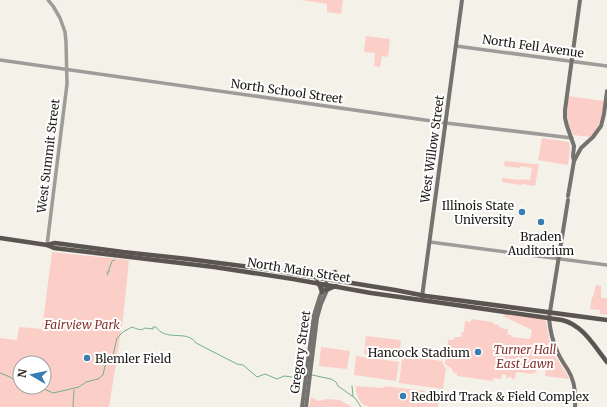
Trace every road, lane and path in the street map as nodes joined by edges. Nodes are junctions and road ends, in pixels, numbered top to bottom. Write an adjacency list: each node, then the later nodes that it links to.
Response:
1 (48, 0): 8 (street, West Summit Street)
2 (462, 0): 4 (main road, West Willow Street)
3 (580, 0): 6 (main road)
4 (456, 46): 6 (street, North Fell Avenue); 10 (main road, West Willow Street)
5 (0, 60): 8 (street, North School Street)
6 (571, 62): 7 (street, North Fell Avenue); 11 (main road)
7 (607, 66)
8 (67, 70): 10 (street, North School Street); 15 (street, West Summit Street)
9 (607, 91): 12 (main road)
10 (446, 123): 11 (street, North School Street); 14 (main road, West Willow Street)
11 (572, 138): 12 (main road)
12 (574, 160): 16 (main road)
13 (0, 238): 15 (main road, North Main Street)
14 (430, 242): 16 (street); 23 (main road, West Willow Street)
15 (47, 245): 18 (main road, North Main Street); 19 (main road, North Main Street)
16 (559, 259): 17 (street); 24 (main road)
17 (607, 265)
18 (322, 278): 20 (main road, North Main Street); 21 (main road)
19 (316, 282): 20 (main road, North Main Street); 22 (main road)
20 (328, 282): 21 (main road, North Main Street); 22 (main road, Gregory Street)
21 (339, 283): 22 (main road); 23 (main road, North Main Street)
22 (324, 291): 27 (main road, Gregory Street); 28 (main road, Gregory Street)
23 (422, 298): 24 (main road, North Main Street)
24 (549, 315): 25 (main road); 26 (main road); 29 (main road)
25 (607, 320)
26 (607, 362)
27 (302, 407)
28 (306, 407)
29 (575, 407)

